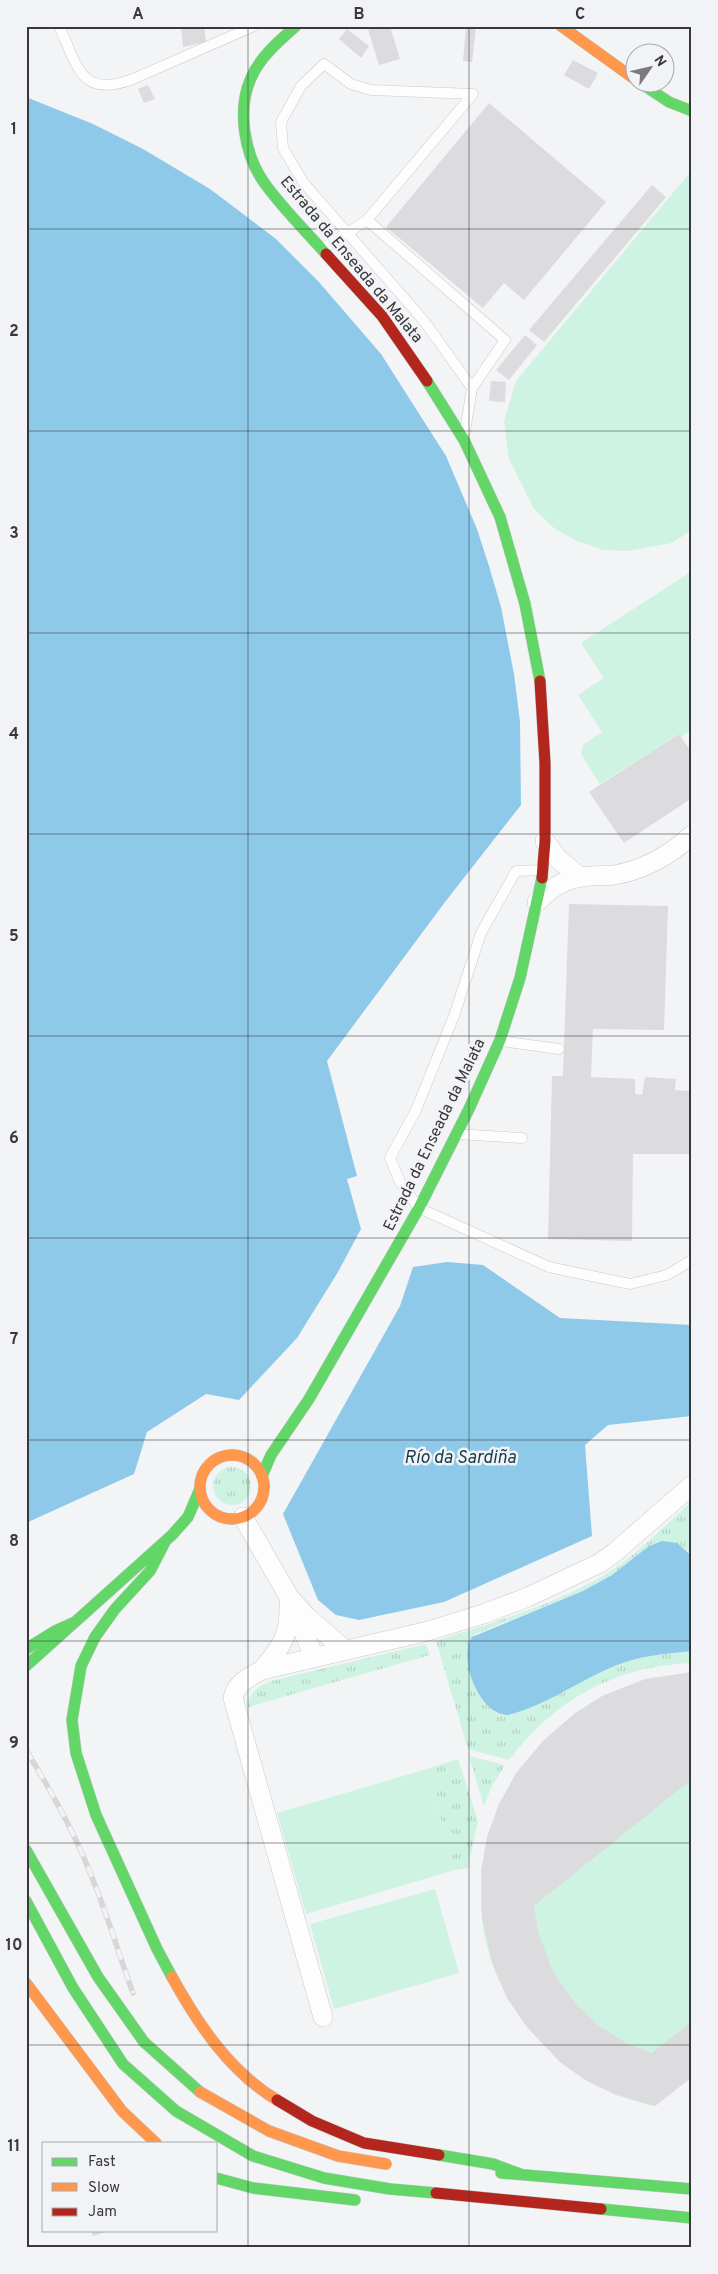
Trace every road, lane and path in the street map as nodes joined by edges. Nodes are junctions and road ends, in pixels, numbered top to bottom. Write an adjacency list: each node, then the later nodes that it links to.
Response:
1 (59, 26): 2 (lane)
2 (254, 26)
3 (296, 26): 10 (main road, Estrada da Enseada da Malata)
4 (562, 26): 5 (main road)
5 (626, 73)
6 (654, 92): 7 (main road)
7 (692, 111)
8 (367, 220): 9 (lane); 9 (lane); 11 (lane)
9 (349, 233): 10 (lane); 11 (lane)
10 (322, 249): 12 (main road, Estrada da Enseada da Malata)
11 (472, 388): 12 (lane)
12 (464, 440): 14 (main road, Estrada da Enseada da Malata)
13 (692, 835): 16 (street)
14 (544, 842): 15 (main road, Estrada da Enseada da Malata); 16 (street)
15 (544, 870): 17 (main road, Estrada da Enseada da Malata); 22 (lane)
16 (579, 876): 17 (street)
17 (537, 902): 18 (main road, Estrada da Enseada da Malata)
18 (500, 1040): 19 (lane); 20 (main road, Estrada da Enseada da Malata)
19 (559, 1049)
20 (456, 1134): 21 (lane); 22 (main road, Estrada da Enseada da Malata)
21 (522, 1138)
22 (419, 1208): 23 (lane); 24 (main road, Estrada da Enseada da Malata)
23 (692, 1260)
24 (281, 1437): 25 (main road, Estrada da Enseada da Malata); 26 (main road, Estrada da Enseada da Malata)
25 (235, 1455): 26 (main road); 28 (main road)
26 (262, 1476): 29 (main road)
27 (692, 1485): 35 (street)
28 (200, 1489): 30 (main road); 31 (main road)
29 (243, 1517): 30 (main road); 32 (street)
30 (224, 1518): 31 (main road)
31 (169, 1538): 33 (main road); 46 (main road)
32 (288, 1597): 35 (street); 36 (street); 38 (street)
33 (75, 1622): 34 (main road); 37 (main road)
34 (26, 1649)
35 (345, 1650): 36 (street)
36 (314, 1657): 38 (street)
37 (26, 1666)
38 (262, 1670): 42 (street)
39 (26, 1850): 44 (main road)
40 (26, 1902): 51 (main road)
41 (26, 1983): 43 (main road)
42 (322, 2018)
43 (155, 2142)
44 (399, 2165)
45 (446, 2168): 46 (main road)
46 (520, 2174): 48 (main road)
47 (218, 2179): 49 (main road)
48 (692, 2189)
49 (368, 2200)
50 (396, 2201): 51 (main road)
51 (540, 2204): 52 (main road)
52 (692, 2218)

